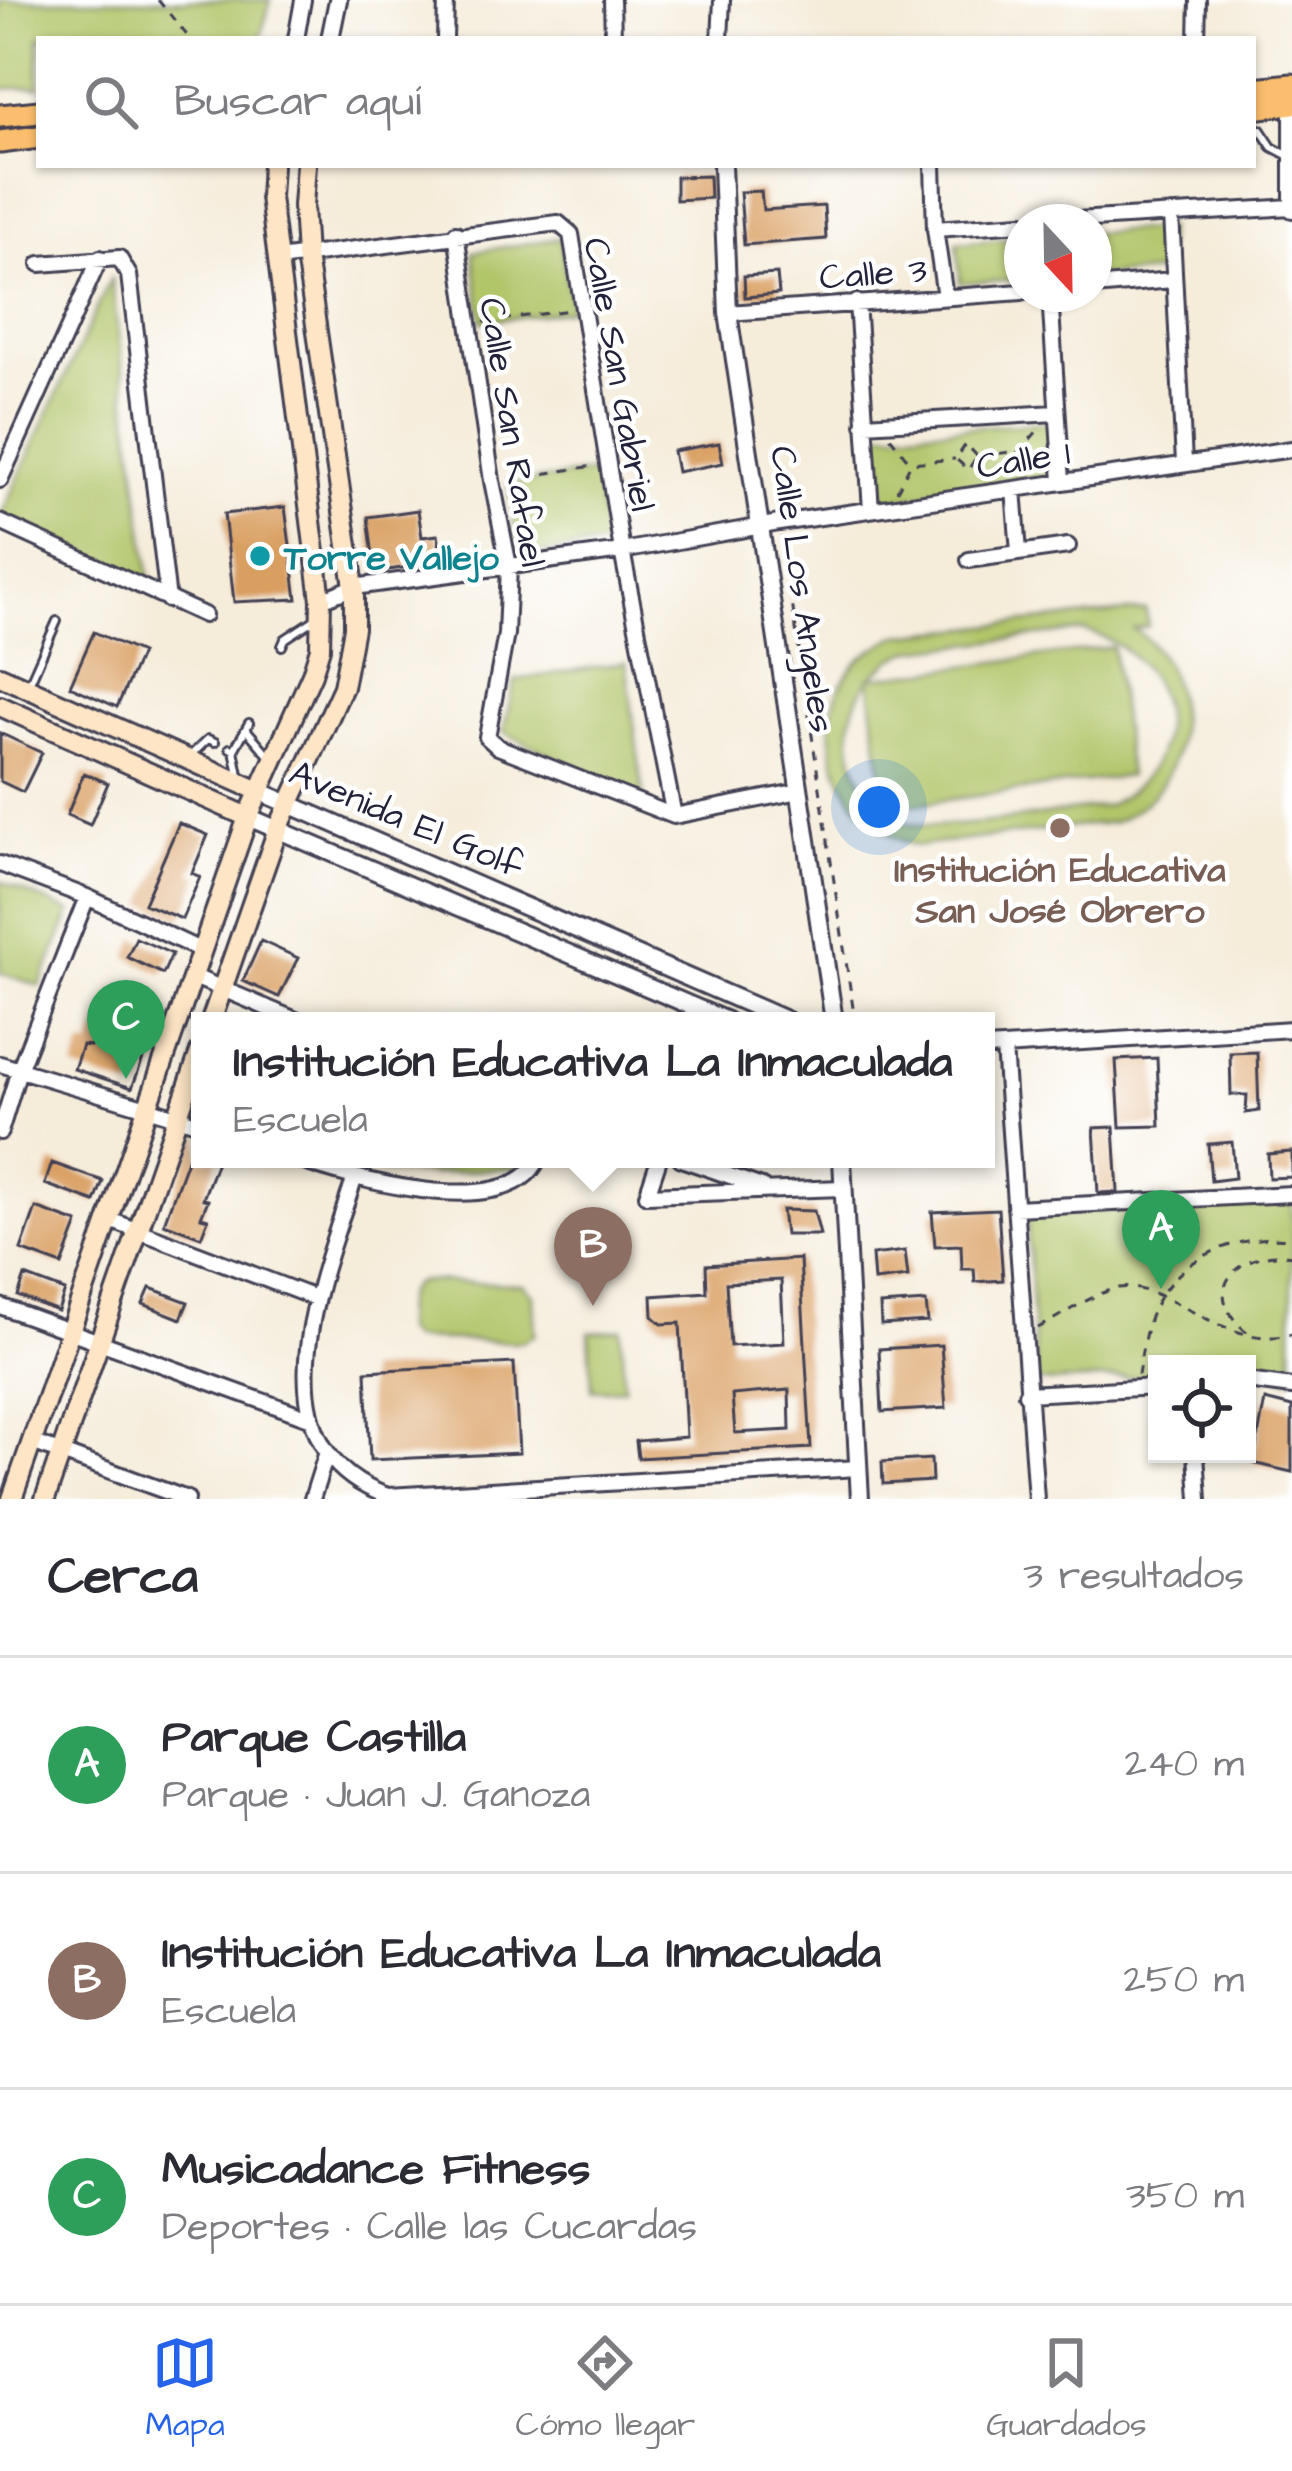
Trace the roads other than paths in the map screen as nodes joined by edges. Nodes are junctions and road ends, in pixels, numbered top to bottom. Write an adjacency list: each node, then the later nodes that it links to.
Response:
1 (303, 0): 7 (street)
2 (338, 0): 8 (street)
3 (446, 0): 9 (street)
4 (613, 0): 10 (street)
5 (722, 0): 11 (street)
6 (1198, 0): 12 (street)
7 (297, 36)
8 (331, 36)
9 (445, 36)
10 (613, 36)
11 (721, 36)
12 (1197, 36)
13 (1292, 85): 16 (main road)
14 (1292, 101): 16 (main road); 20 (street)
15 (36, 112): 17 (main road)
16 (1256, 113): 20 (lane)
17 (0, 116)
18 (36, 137): 19 (main road)
19 (0, 142)
20 (1289, 157): 25 (street)
21 (272, 168): 33 (main road)
22 (306, 168): 31 (main road)
23 (722, 168): 41 (street, Calle Los Angeles)
24 (933, 168): 29 (street)
25 (1292, 208): 26 (street)
26 (1172, 214): 27 (street); 35 (street)
27 (1112, 218)
28 (1004, 224): 29 (street)
29 (935, 229): 38 (street)
30 (456, 233): 31 (street, Calle San Gabriel); 53 (street, Calle San Gabriel); 56 (street, Calle San Rafael)
31 (306, 256): 33 (street, Calle San Gabriel); 57 (main road)
32 (100, 258): 34 (street); 46 (street); 58 (street)
33 (278, 259): 59 (main road)
34 (40, 264)
35 (1172, 280): 36 (street); 45 (street)
36 (1112, 285)
37 (1004, 293): 38 (street, Calle 3)
38 (945, 297): 39 (street, Calle 3)
39 (856, 302): 41 (street, Calle 3); 43 (street)
40 (1051, 312): 42 (street)
41 (728, 313): 51 (street, Calle Los Angeles)
42 (1056, 413): 43 (street); 47 (street)
43 (864, 424): 49 (street)
44 (1292, 449): 45 (street, Calle 1)
45 (1184, 463): 47 (street, Calle 1)
46 (0, 480)
47 (1062, 482): 48 (street, Calle 1)
48 (1014, 489): 49 (street, Calle 1); 54 (street)
49 (871, 510): 51 (street, Calle 1)
50 (0, 521): 58 (street)
51 (763, 526): 53 (street, Calle 1); 71 (street, Calle Los Angeles)
52 (1068, 546): 54 (street)
53 (622, 551): 56 (street, Calle 1); 73 (street, Calle San Gabriel)
54 (1019, 552): 55 (street)
55 (969, 560)
56 (509, 566): 57 (street, Calle 1); 73 (street, Calle San Rafael)
57 (354, 587): 59 (street, Calle 1); 72 (main road)
58 (168, 600): 60 (street)
59 (321, 608): 62 (lane); 69 (main road)
60 (204, 615)
61 (57, 621): 64 (lane)
62 (282, 646)
63 (0, 676): 64 (main road, Avenida El Golf)
64 (35, 691): 66 (main road); 68 (main road, Avenida El Golf)
65 (0, 706): 66 (main road, Avenida El Golf)
66 (33, 720): 74 (main road, Avenida El Golf)
67 (215, 742): 68 (lane)
68 (187, 759): 70 (main road, Avenida El Golf)
69 (273, 760): 70 (main road); 70 (lane)
70 (250, 787): 72 (street, Avenida El Golf); 74 (main road)
71 (800, 791): 73 (street); 87 (street, Calle Los Angeles)
72 (289, 802): 75 (main road); 78 (street, Avenida El Golf)
73 (674, 816)
74 (248, 817): 75 (street, Avenida El Golf); 79 (main road)
75 (278, 829): 80 (street, Avenida El Golf); 82 (main road)
76 (0, 864): 77 (street)
77 (88, 897): 79 (street); 92 (street)
78 (622, 947): 80 (street); 86 (street, Avenida El Golf)
79 (200, 950): 81 (main road)
80 (613, 974): 85 (street, Avenida El Golf)
81 (192, 976): 82 (street); 94 (main road)
82 (222, 988): 83 (main road); 84 (street)
83 (214, 1012)
84 (277, 1012)
85 (705, 1012)
86 (768, 1012)
87 (833, 1012)
88 (1292, 1029): 90 (street)
89 (995, 1048): 90 (street)
90 (1004, 1048): 107 (street)
91 (0, 1064): 92 (street)
92 (19, 1070): 94 (street); 97 (street)
93 (191, 1077): 95 (main road)
94 (145, 1109): 95 (street); 108 (main road)
95 (177, 1116): 96 (street); 109 (main road)
96 (191, 1121)
97 (0, 1132)
98 (321, 1168): 103 (street)
99 (532, 1168): 103 (street)
100 (656, 1168): 105 (street)
101 (707, 1168): 105 (street)
102 (842, 1168): 104 (street)
103 (354, 1180): 110 (street)
104 (843, 1188): 105 (street); 123 (street)
105 (772, 1191)
106 (1292, 1194): 107 (street)
107 (1016, 1208): 117 (street)
108 (110, 1220): 109 (street); 112 (main road)
109 (139, 1228): 110 (street); 113 (main road)
110 (315, 1298): 118 (street)
111 (0, 1306): 112 (street)
112 (70, 1332): 113 (street); 119 (main road)
113 (101, 1343): 118 (street); 121 (main road)
114 (1256, 1381): 116 (street)
115 (1148, 1387): 117 (street)
116 (1292, 1387)
117 (1026, 1394): 130 (street)
118 (312, 1420): 120 (street)
119 (32, 1442): 121 (street); 125 (main road)
120 (327, 1452): 124 (street); 128 (street)
121 (61, 1454): 126 (main road); 127 (street)
122 (1196, 1463): 131 (street)
123 (857, 1468): 124 (street); 129 (street)
124 (630, 1492)
125 (12, 1499)
126 (45, 1499)
127 (187, 1499)
128 (312, 1499)
129 (860, 1499)
130 (1036, 1499)
131 (1198, 1499)

